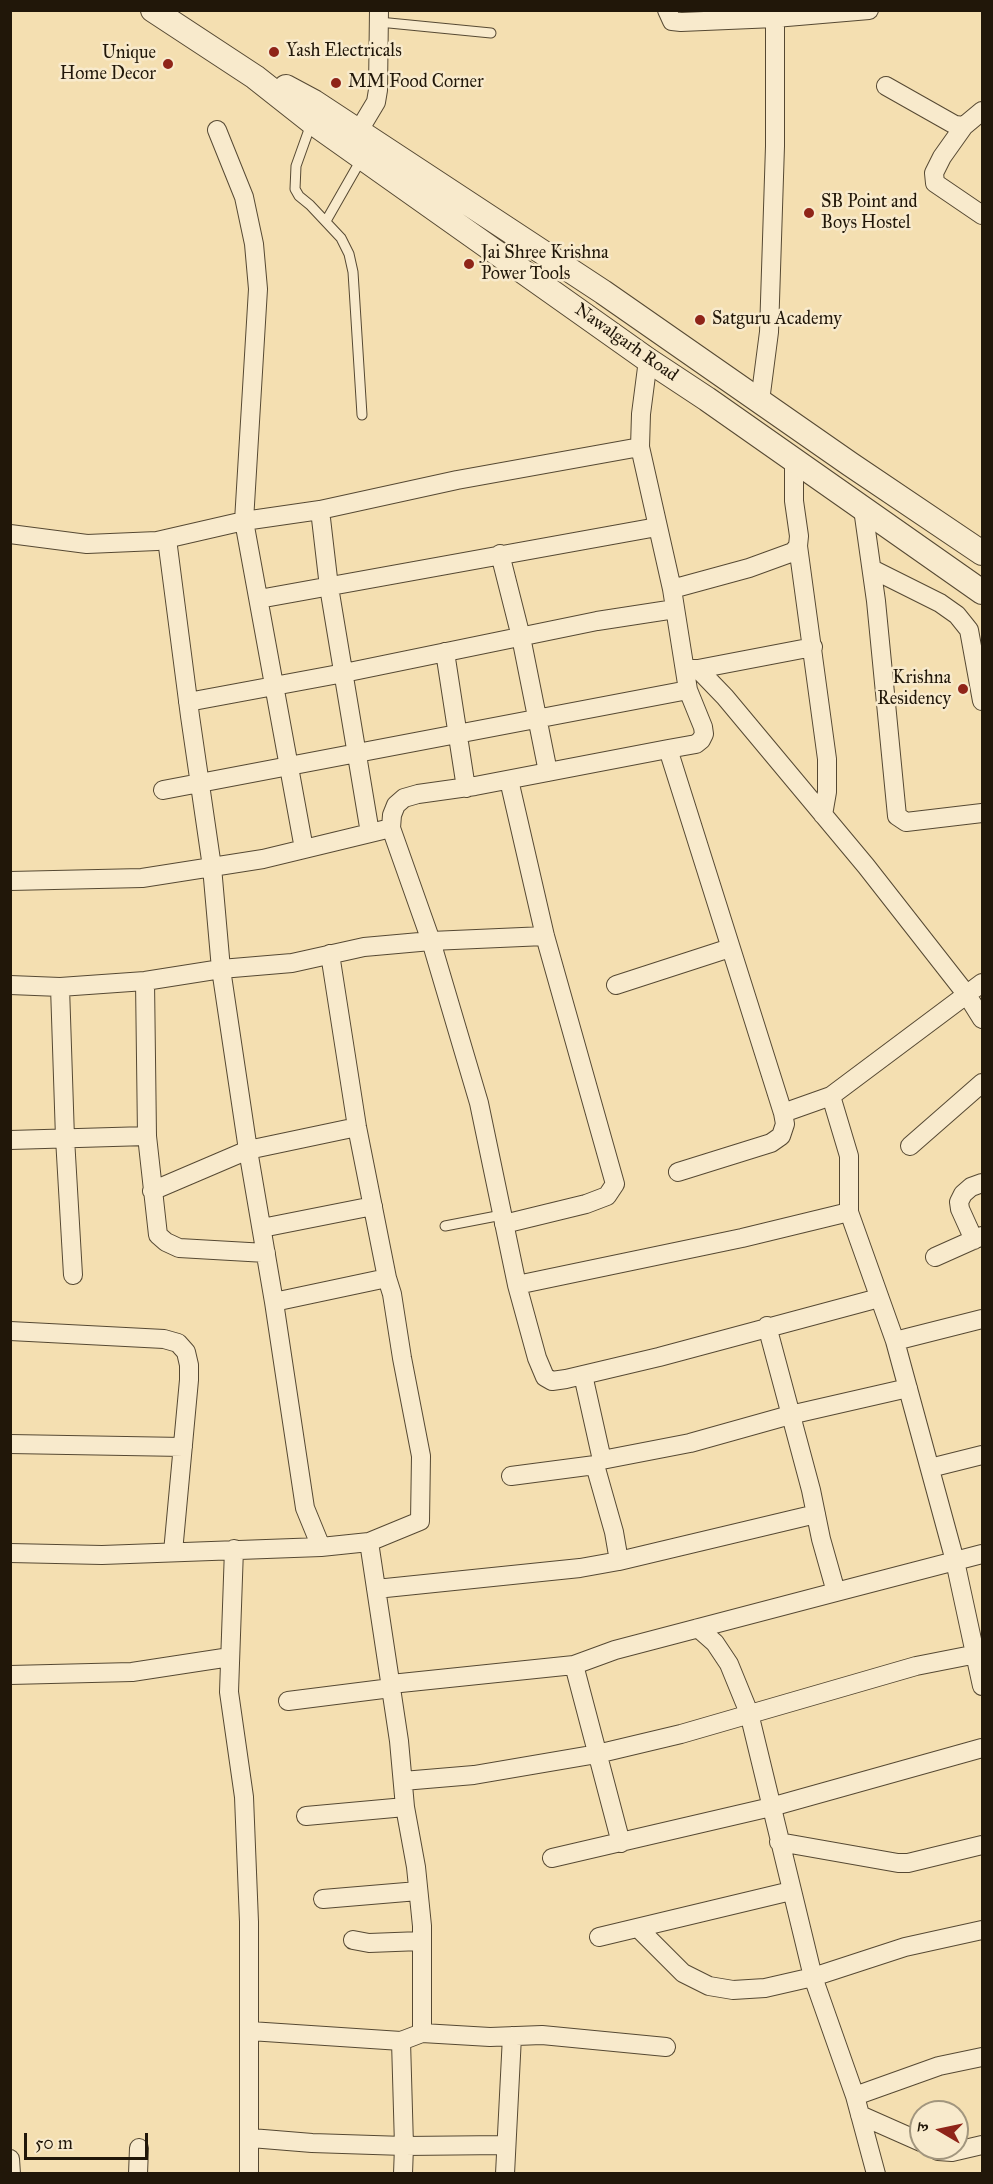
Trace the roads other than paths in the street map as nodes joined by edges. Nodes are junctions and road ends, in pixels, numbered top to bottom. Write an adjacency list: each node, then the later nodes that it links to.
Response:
1 (153, 10): 7 (street, Nawalgarh Road)
2 (667, 10): 5 (street)
3 (869, 10): 5 (street)
4 (379, 16): 6 (lane); 13 (street)
5 (775, 18): 18 (street)
6 (491, 33)
7 (255, 77): 10 (street, Nawalgarh Road); 13 (street)
8 (886, 86): 11 (street)
9 (982, 111): 11 (street)
10 (312, 122): 14 (street, Nawalgarh Road); 16 (lane)
11 (964, 126): 15 (street)
12 (217, 130): 24 (street)
13 (358, 132): 18 (street)
14 (362, 158): 16 (lane); 17 (street, Nawalgarh Road)
15 (982, 215)
16 (326, 221): 19 (lane)
17 (648, 360): 20 (street); 21 (street, Nawalgarh Road)
18 (760, 401): 29 (street)
19 (362, 415)
20 (640, 447): 23 (street); 25 (street)
21 (794, 461): 22 (street, Nawalgarh Road); 28 (street)
22 (863, 509): 31 (street); 34 (street, Nawalgarh Road)
23 (320, 510): 24 (street); 32 (street)
24 (244, 521): 27 (street); 35 (street)
25 (657, 526): 30 (street); 33 (street)
26 (10, 534): 27 (street)
27 (167, 539): 45 (street)
28 (798, 546): 33 (street); 38 (street)
29 (982, 553)
30 (500, 554): 32 (street); 37 (street)
31 (872, 569): 44 (street); 56 (street)
32 (329, 587): 35 (street); 41 (street)
33 (672, 589): 36 (street)
34 (982, 590)
35 (259, 599): 42 (street)
36 (675, 609): 37 (street); 40 (street)
37 (521, 637): 39 (street); 46 (street)
38 (813, 647): 40 (street); 57 (street)
39 (445, 652): 41 (street); 47 (street)
40 (691, 669): 43 (street); 57 (street)
41 (344, 673): 42 (street); 49 (street)
42 (276, 686): 45 (street); 50 (street)
43 (688, 690): 46 (street); 48 (street)
44 (982, 701)
45 (188, 702): 53 (street)
46 (537, 720): 47 (street); 51 (street)
47 (458, 735): 49 (street); 54 (street)
48 (668, 749): 51 (street); 65 (street)
49 (357, 754): 50 (street); 59 (street)
50 (288, 767): 53 (street); 60 (street)
51 (548, 772): 52 (street)
52 (509, 780): 54 (street); 63 (street)
53 (200, 783): 55 (street); 61 (street)
54 (466, 788): 58 (street)
55 (163, 790)
56 (982, 813)
57 (823, 815): 73 (street)
58 (391, 828): 59 (street); 64 (street)
59 (370, 833): 60 (street)
60 (304, 849): 61 (street)
61 (212, 867): 62 (street); 67 (street)
62 (10, 881)
63 (545, 936): 64 (street); 89 (street)
64 (431, 941): 66 (street); 89 (street)
65 (730, 948): 71 (street); 77 (street)
66 (330, 954): 67 (street); 78 (street)
67 (221, 969): 68 (street); 83 (street)
68 (145, 981): 72 (street); 79 (street)
69 (982, 983): 73 (street)
70 (10, 985): 72 (street)
71 (616, 985)
72 (60, 987): 80 (street)
73 (967, 995): 74 (street); 76 (street)
74 (982, 1019)
75 (982, 1083): 82 (street)
76 (831, 1096): 77 (street); 88 (street)
77 (783, 1113): 84 (street)
78 (357, 1127): 83 (street); 87 (street)
79 (147, 1136): 80 (street); 86 (street)
80 (65, 1138): 81 (street); 95 (street)
81 (10, 1140)
82 (910, 1146)
83 (248, 1150): 86 (street); 91 (street)
84 (678, 1172)
85 (982, 1183): 92 (street)
86 (152, 1191): 93 (street)
87 (373, 1206): 91 (street); 96 (street)
88 (849, 1212): 97 (street); 98 (street)
89 (503, 1219): 90 (lane); 97 (street)
90 (444, 1226)
91 (262, 1228): 93 (street)
92 (978, 1238): 94 (street)
93 (266, 1253): 99 (street)
94 (935, 1257)
95 (73, 1275)
96 (387, 1278): 99 (street); 114 (street)
97 (517, 1285): 104 (street)
98 (879, 1298): 101 (street); 103 (street)
99 (274, 1302): 115 (street)
100 (982, 1319): 103 (street)
101 (767, 1326): 104 (street); 106 (street)
102 (10, 1331): 108 (street)
103 (895, 1341): 105 (street)
104 (583, 1375): 110 (street)
105 (908, 1388): 106 (street); 111 (street)
106 (790, 1415): 110 (street); 113 (street)
107 (10, 1444): 108 (street)
108 (183, 1447): 117 (street)
109 (982, 1455): 111 (street)
110 (599, 1462): 112 (street); 120 (street)
111 (930, 1468): 121 (street)
112 (511, 1476)
113 (816, 1514): 120 (street); 123 (street)
114 (369, 1542): 115 (street); 122 (street)
115 (321, 1547): 116 (street)
116 (234, 1549): 117 (street); 126 (street)
117 (173, 1552): 118 (street)
118 (10, 1553)
119 (982, 1554): 121 (street)
120 (619, 1561): 122 (street)
121 (955, 1561): 123 (street); 125 (street)
122 (376, 1589): 129 (street)
123 (836, 1592): 124 (street)
124 (698, 1628): 127 (street); 132 (street)
125 (978, 1654): 130 (street); 132 (street)
126 (230, 1657): 128 (street); 152 (street)
127 (574, 1665): 129 (street); 134 (street)
128 (10, 1675)
129 (391, 1686): 131 (street); 135 (street)
130 (982, 1686)
131 (288, 1701)
132 (749, 1713): 134 (street); 137 (street)
133 (982, 1748): 137 (street)
134 (597, 1754): 135 (street); 140 (street)
135 (403, 1781): 136 (street)
136 (405, 1806): 138 (street); 143 (street)
137 (771, 1808): 139 (street); 140 (street)
138 (306, 1816)
139 (779, 1842): 141 (street); 144 (street)
140 (621, 1843): 142 (street)
141 (982, 1845)
142 (552, 1858)
143 (418, 1891): 145 (street); 150 (street)
144 (791, 1891): 146 (street); 151 (street)
145 (323, 1899)
146 (638, 1928): 148 (street); 151 (street)
147 (982, 1930): 151 (street)
148 (599, 1937)
149 (352, 1940): 150 (street)
150 (421, 1941): 153 (street)
151 (813, 1977): 158 (street)
152 (250, 2031): 155 (street); 161 (street)
153 (422, 2033): 154 (street); 155 (street)
154 (512, 2036): 156 (street); 162 (street)
155 (401, 2041): 163 (street)
156 (666, 2047)
157 (982, 2057): 158 (street)
158 (855, 2096): 159 (street)
159 (860, 2115): 160 (street); 171 (street)
160 (909, 2137)
161 (250, 2138): 163 (street); 168 (street)
162 (505, 2145): 163 (street); 170 (street)
163 (404, 2146): 169 (street)
164 (139, 2148): 167 (street)
165 (10, 2158): 166 (street)
166 (11, 2174)
167 (138, 2174)
168 (249, 2174)
169 (403, 2174)
170 (504, 2174)
171 (876, 2174)

